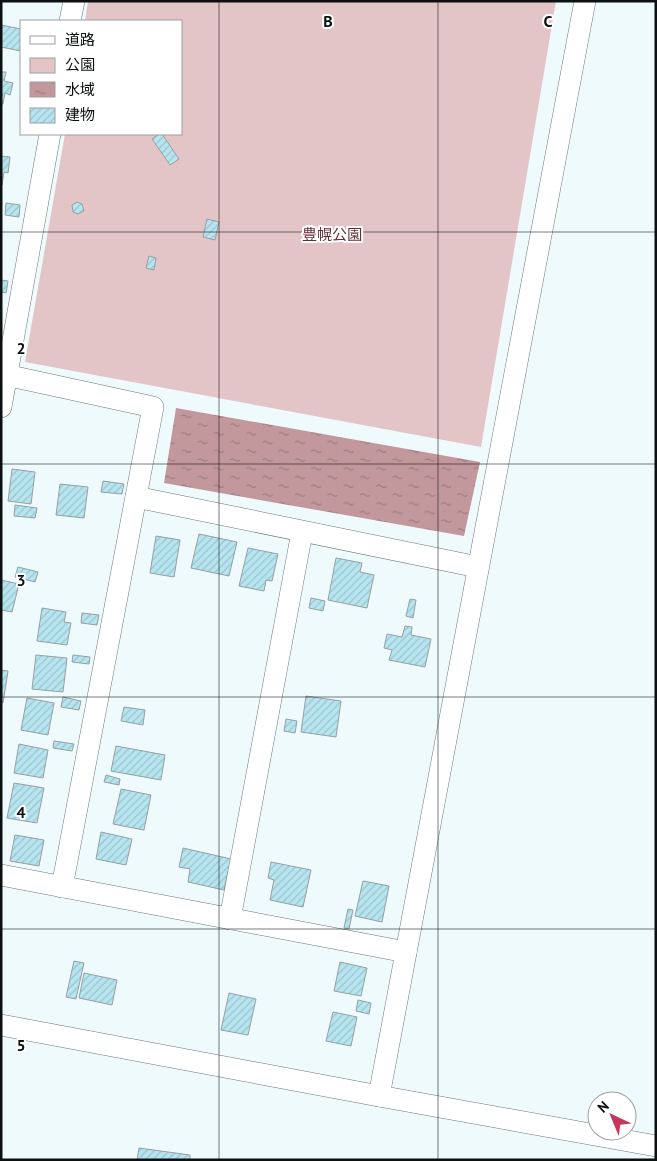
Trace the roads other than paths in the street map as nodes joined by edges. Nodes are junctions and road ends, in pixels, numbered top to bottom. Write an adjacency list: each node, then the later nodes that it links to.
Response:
1 (74, 1): 3 (street)
2 (585, 1): 9 (street)
3 (70, 20)
4 (50, 135): 5 (street)
5 (4, 375): 6 (street); 7 (street)
6 (1, 407)
7 (136, 497): 8 (street); 11 (street)
8 (302, 532): 9 (street); 12 (street)
9 (478, 567): 13 (street)
10 (1, 875): 11 (street)
11 (62, 887): 12 (street)
12 (230, 919): 13 (street)
13 (406, 952): 15 (street)
14 (1, 1025): 15 (street)
15 (379, 1096): 16 (street)
16 (656, 1146)

